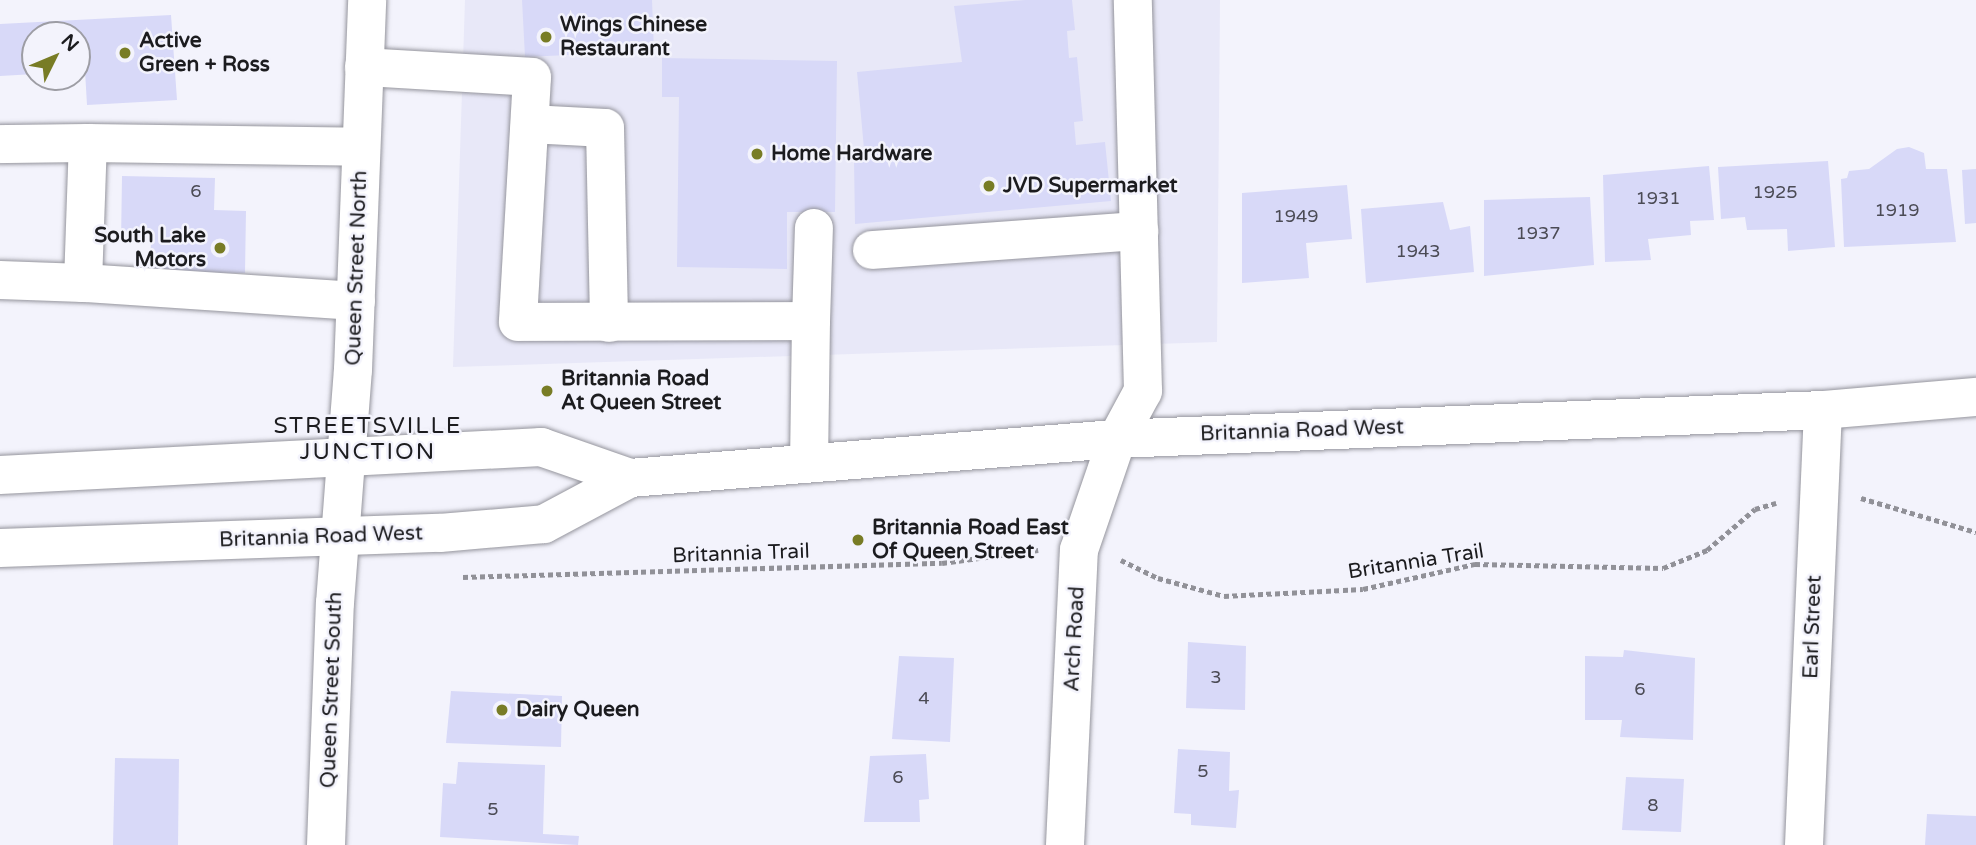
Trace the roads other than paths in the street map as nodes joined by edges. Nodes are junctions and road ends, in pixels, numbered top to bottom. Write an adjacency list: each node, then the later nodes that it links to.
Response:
1 (367, 0): 3 (main road, Queen Street North)
2 (1133, 0): 9 (main road, Arch Road)
3 (364, 67): 4 (main road); 7 (main road, Queen Street North)
4 (530, 124): 15 (main road); 15 (main road)
5 (88, 143): 6 (main road); 7 (main road); 12 (main road)
6 (0, 144)
7 (361, 147): 13 (main road, Queen Street North)
8 (814, 228): 14 (main road)
9 (1139, 231): 10 (main road); 18 (main road, Arch Road)
10 (872, 250)
11 (0, 280): 12 (main road)
12 (83, 283): 13 (main road)
13 (356, 301): 19 (main road, Queen Street North)
14 (811, 321): 15 (main road); 20 (main road)
15 (609, 323)
16 (1976, 397): 17 (main road, Britannia Road West)
17 (1824, 410): 18 (main road, Britannia Road West); 27 (main road, Earl Street)
18 (1118, 439): 20 (main road, Britannia Road West); 26 (main road, Arch Road)
19 (347, 458): 21 (main road, Britannia Road West); 22 (main road, Britannia Road West); 23 (main road, Queen Street North)
20 (809, 463): 22 (main road, Britannia Road West)
21 (0, 475)
22 (630, 478): 23 (main road, Britannia Road West)
23 (340, 536): 24 (main road, Britannia Road West); 25 (main road, Queen Street South)
24 (0, 548)
25 (326, 845)
26 (1065, 845)
27 (1804, 845)

